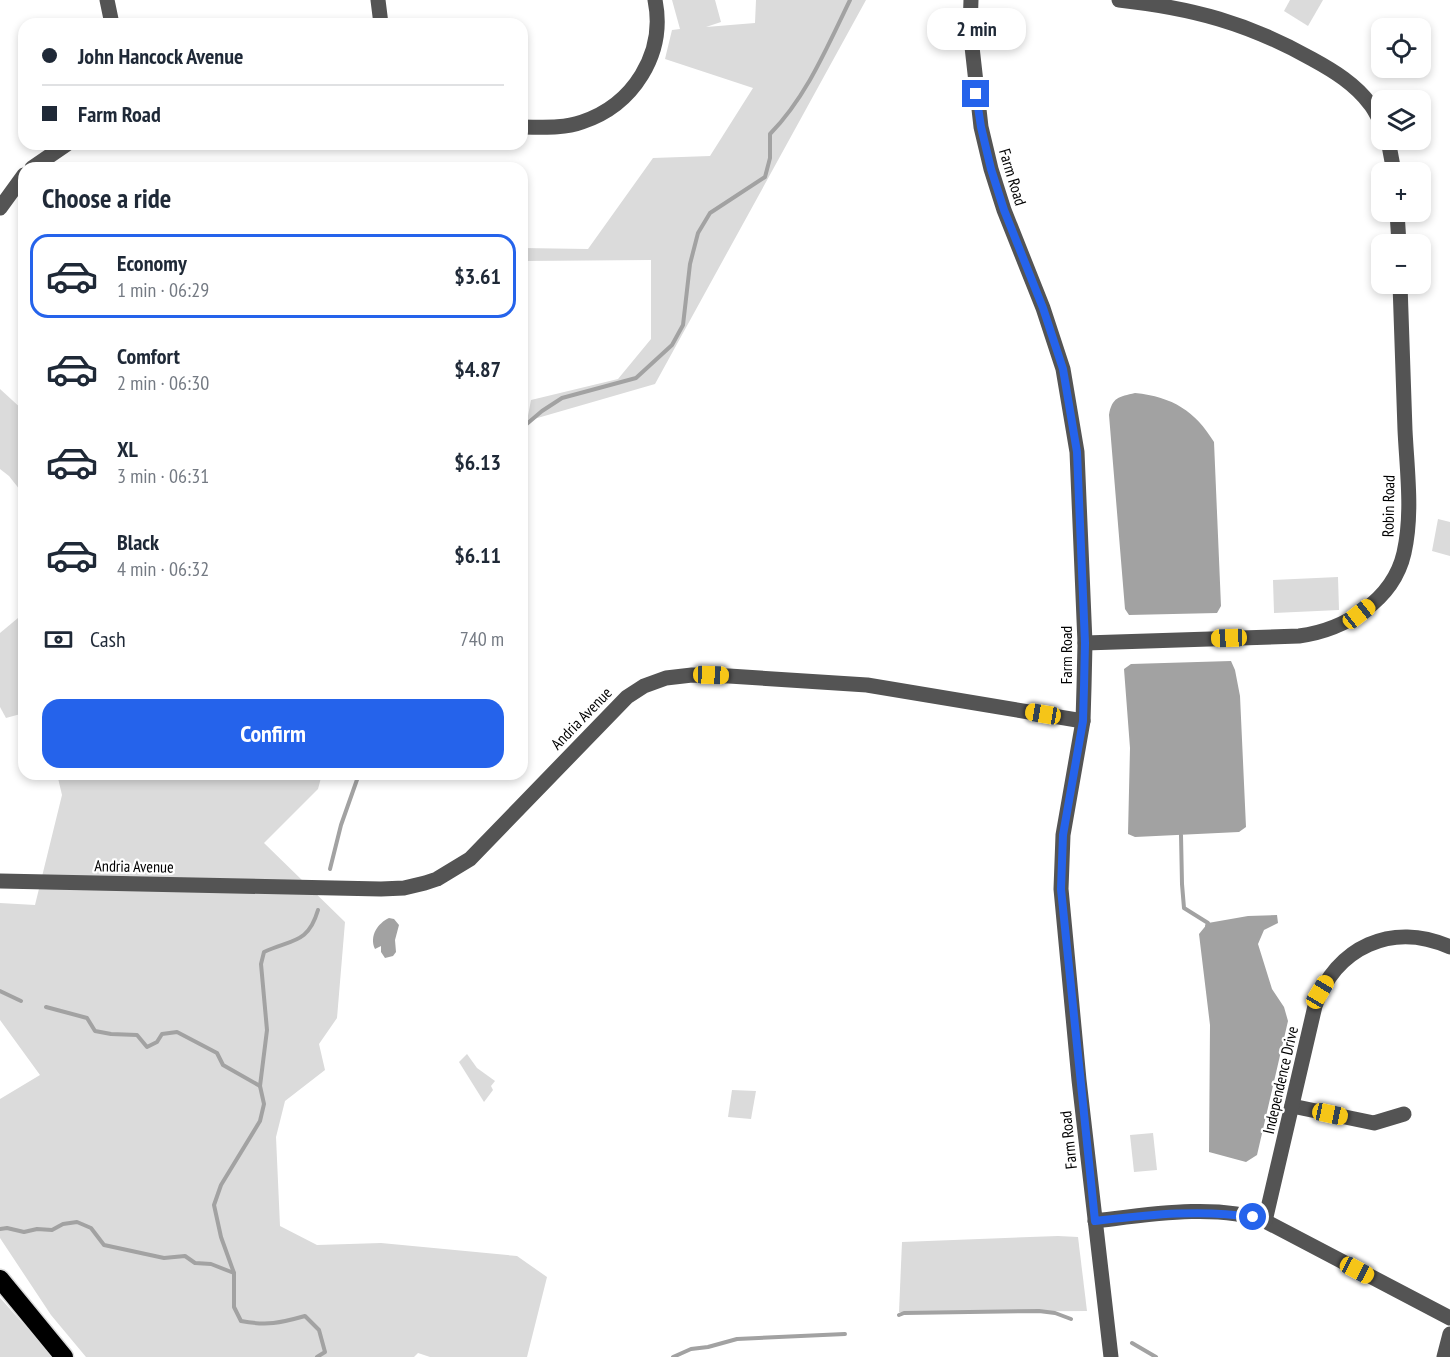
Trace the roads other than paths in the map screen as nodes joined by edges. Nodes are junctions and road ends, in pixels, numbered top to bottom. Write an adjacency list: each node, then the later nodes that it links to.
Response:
1 (107, 0): 6 (street)
2 (378, 0): 7 (street)
3 (655, 0): 9 (street)
4 (971, 0): 15 (street, Farm Road)
5 (1119, 0): 8 (street)
6 (111, 18)
7 (380, 18)
8 (1371, 105)
9 (528, 127)
10 (58, 150): 11 (street)
11 (41, 162)
12 (18, 183): 13 (street)
13 (0, 207)
14 (1400, 294): 15 (street, Robin Road)
15 (1085, 643): 16 (street, Farm Road)
16 (1083, 721): 17 (street, Andria Avenue); 21 (street, Farm Road)
17 (0, 882)
18 (1450, 947): 19 (street, Independence Drive)
19 (1292, 1106): 20 (street); 22 (street, Independence Drive)
20 (1404, 1114)
21 (1095, 1221): 22 (street); 27 (street, Farm Road)
22 (1265, 1221): 24 (street)
23 (0, 1279): 26 (highway)
24 (1450, 1318)
25 (1450, 1334): 28 (street)
26 (63, 1357)
27 (1110, 1357)
28 (1444, 1357)

